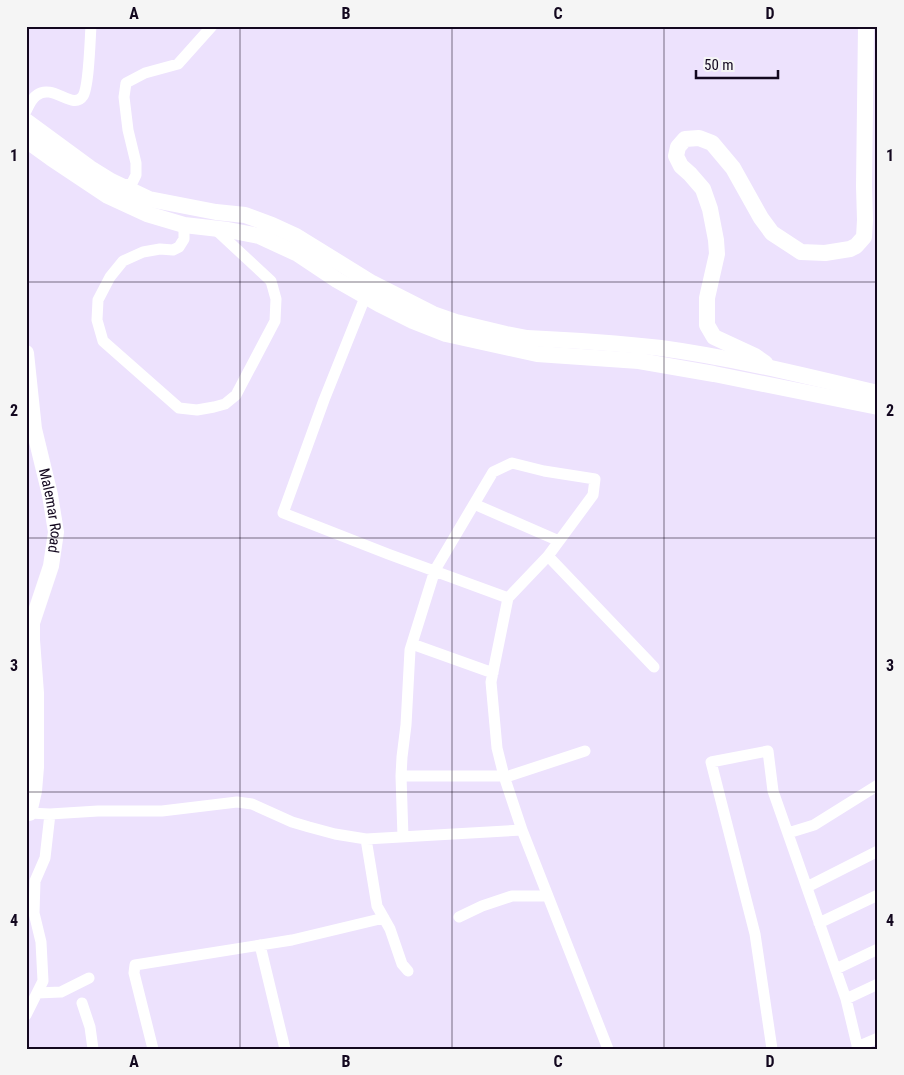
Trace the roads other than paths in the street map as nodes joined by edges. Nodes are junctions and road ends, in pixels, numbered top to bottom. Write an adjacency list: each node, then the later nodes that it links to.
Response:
1 (91, 26): 4 (street)
2 (212, 26): 7 (street)
3 (866, 26): 13 (main road)
4 (26, 110)
5 (26, 121): 7 (main road)
6 (26, 140): 8 (main road)
7 (120, 186): 10 (main road)
8 (184, 225): 9 (main road); 9 (street)
9 (215, 229): 10 (main road)
10 (369, 289): 12 (main road); 19 (street)
11 (26, 353): 28 (main road, Malemar Road)
12 (716, 366): 13 (main road); 15 (main road)
13 (774, 369): 14 (main road)
14 (878, 393)
15 (878, 407)
16 (474, 504): 17 (street); 17 (street); 19 (street)
17 (559, 541): 18 (street)
18 (548, 556): 20 (street); 22 (street)
19 (435, 570): 20 (street); 21 (street)
20 (508, 598): 23 (street)
21 (412, 644): 23 (street); 25 (street)
22 (654, 667)
23 (493, 673): 26 (street)
24 (585, 751): 26 (street)
25 (401, 776): 26 (street); 32 (street)
26 (504, 776): 30 (street)
27 (878, 785): 31 (street)
28 (28, 813): 29 (street)
29 (50, 814): 33 (street); 47 (street)
30 (522, 830): 32 (street); 37 (street)
31 (788, 833): 35 (street); 57 (street)
32 (402, 837): 33 (street)
33 (366, 839): 39 (street)
34 (878, 851): 35 (street)
35 (806, 887): 40 (street)
36 (878, 895): 40 (street)
37 (548, 896): 38 (street); 56 (street)
38 (459, 917)
39 (384, 918): 41 (street); 44 (street)
40 (819, 923): 43 (street)
41 (260, 945): 54 (street); 55 (street)
42 (878, 949): 43 (street)
43 (836, 969): 48 (street)
44 (408, 971)
45 (90, 978): 47 (street)
46 (878, 984): 48 (street)
47 (37, 993): 50 (street)
48 (846, 999): 52 (street)
49 (82, 1003): 53 (street)
50 (26, 1015)
51 (878, 1038): 52 (street)
52 (858, 1048)
53 (93, 1049)
54 (153, 1049)
55 (285, 1049)
56 (608, 1049)
57 (772, 1049)

